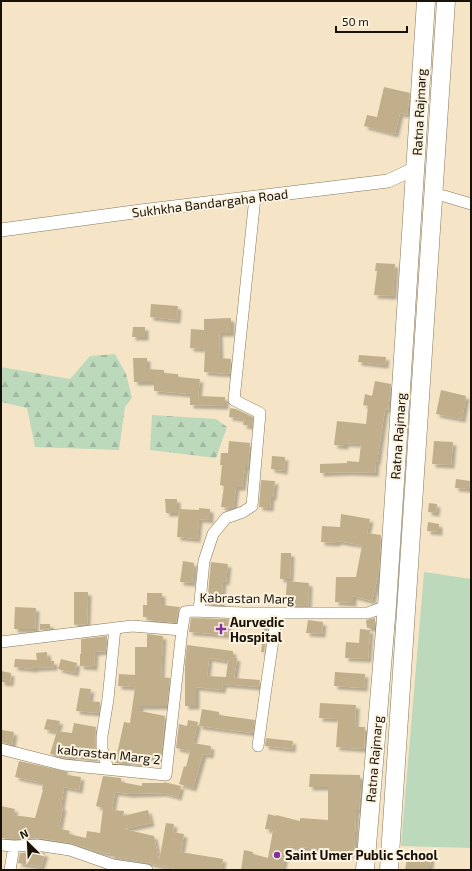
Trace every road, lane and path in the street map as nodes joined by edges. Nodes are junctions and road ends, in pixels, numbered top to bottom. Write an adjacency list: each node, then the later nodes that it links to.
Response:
1 (426, 1): 3 (highway, Ratna Rajmarg)
2 (446, 1): 4 (highway, Ratna Rajmarg)
3 (416, 168): 5 (street, Sukhkha Bandargaha Road); 8 (highway, Ratna Rajmarg)
4 (433, 195): 6 (street); 22 (highway, Ratna Rajmarg)
5 (255, 197): 7 (street, Sukhkha Bandargaha Road); 9 (street)
6 (471, 204)
7 (1, 230)
8 (387, 606): 10 (street, Kabrastan Marg); 21 (highway, Ratna Rajmarg)
9 (199, 611): 10 (street, Kabrastan Marg); 12 (street, Kabrastan Marg)
10 (277, 613): 14 (street)
11 (115, 628): 12 (street); 13 (street); 16 (street)
12 (182, 630): 16 (street, kabrastan Marg 2)
13 (1, 642)
14 (258, 746)
15 (1, 749): 16 (street, kabrastan Marg 2)
16 (108, 769)
17 (1, 845): 18 (street)
18 (14, 846): 19 (street); 20 (street)
19 (10, 870)
20 (147, 870)
21 (365, 870)
22 (389, 870)

